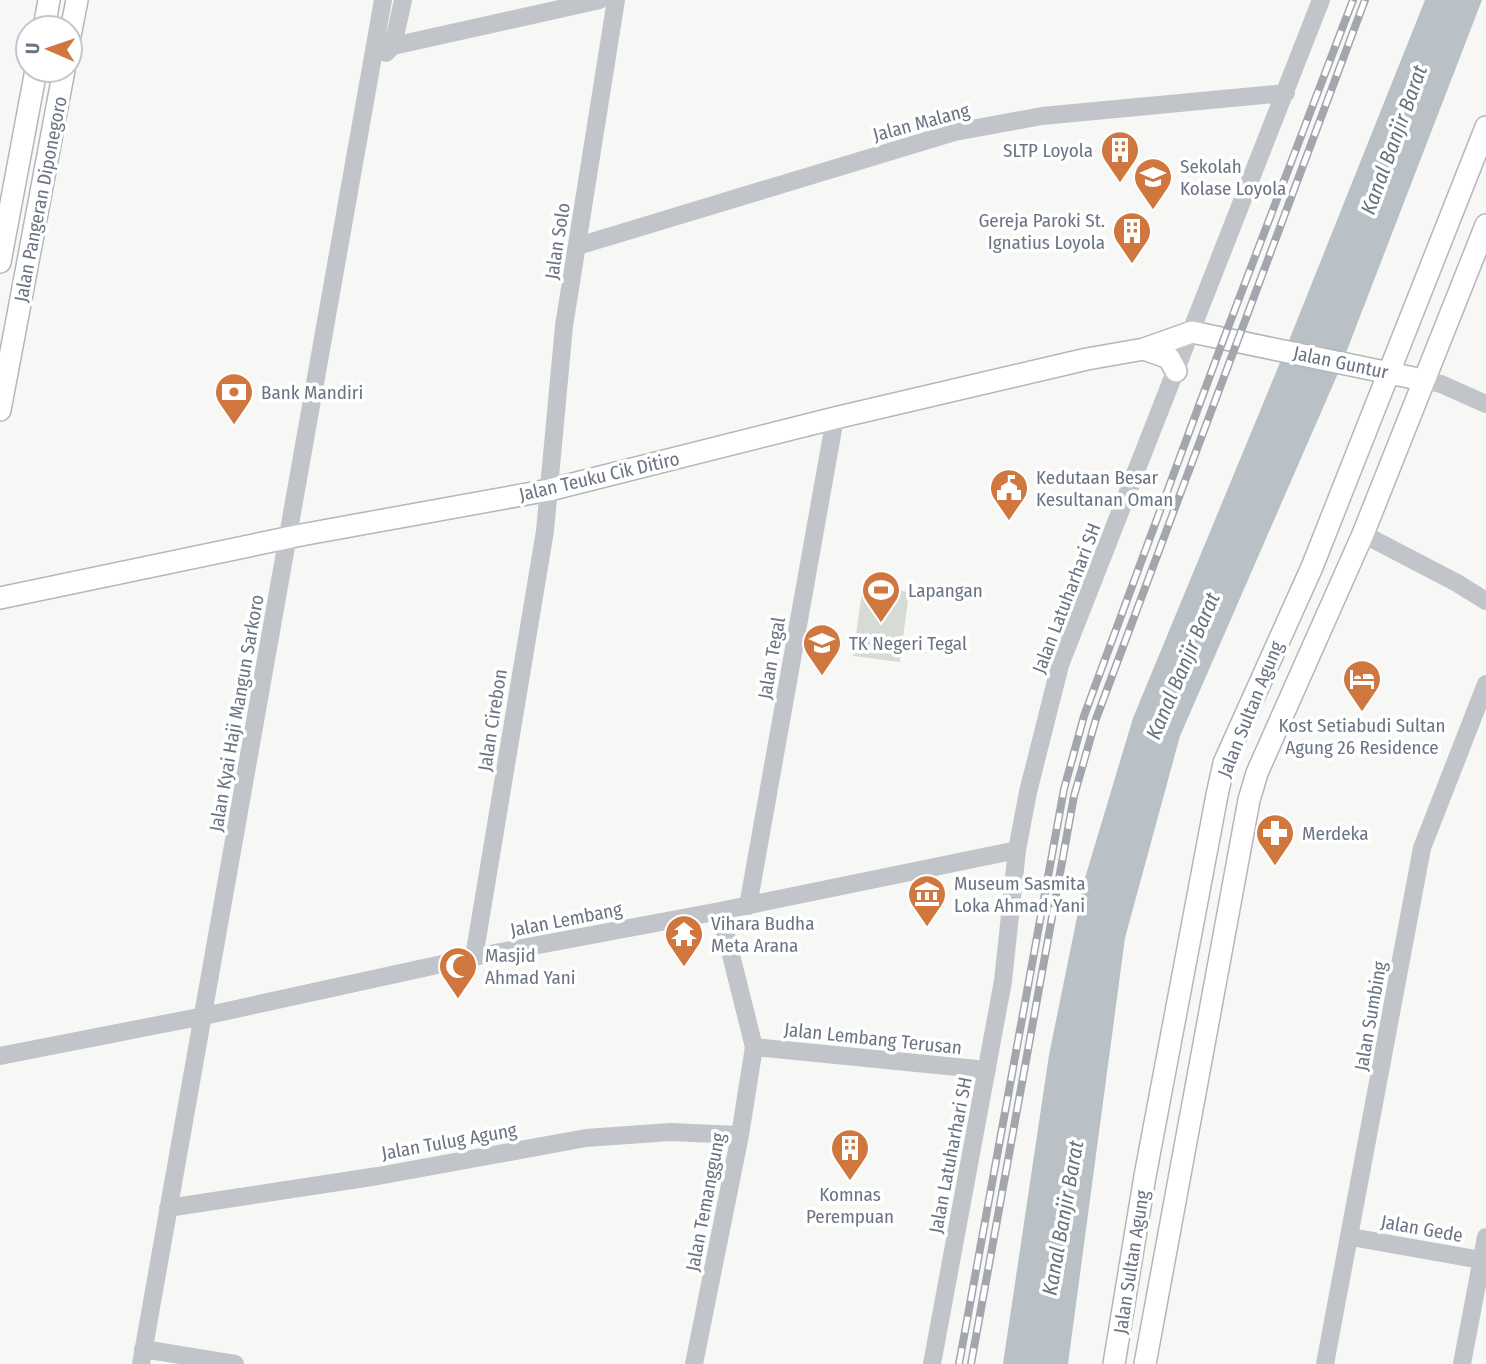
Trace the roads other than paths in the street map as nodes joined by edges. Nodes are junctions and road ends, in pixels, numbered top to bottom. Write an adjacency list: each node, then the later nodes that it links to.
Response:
1 (383, 0): 6 (street)
2 (403, 0): 6 (street)
3 (600, 0): 6 (street)
4 (616, 0): 14 (street, Jalan Solo)
5 (1321, 0): 9 (street, Jalan Latuharhari SH)
6 (385, 43): 26 (street, Jalan Kyai Haji Mangun Sarkoro)
7 (34, 84): 11 (main road, Jalan Pangeran Diponegoro)
8 (61, 84): 10 (main road, Jalan Pangeran Diponegoro)
9 (1286, 93): 14 (street, Jalan Malang); 16 (street, Jalan Latuharhari SH)
10 (54, 120): 11 (main road); 22 (main road, Jalan Pangeran Diponegoro)
11 (27, 122): 15 (main road, Jalan Pangeran Diponegoro)
12 (1486, 127): 19 (main road, Jalan Sultan Agung)
13 (1486, 225): 20 (main road, Jalan Sultan Agung)
14 (578, 246): 24 (street, Jalan Solo)
15 (0, 262)
16 (1192, 332): 17 (main road, Jalan Teuku Cik Ditiro); 18 (street, Jalan Latuharhari SH); 19 (main road, Jalan Guntur)
17 (1144, 349): 18 (main road); 23 (main road, Jalan Teuku Cik Ditiro)
18 (1176, 371): 32 (street, Jalan Latuharhari SH)
19 (1388, 372): 20 (main road, Jalan Guntur); 27 (main road, Jalan Sultan Agung)
20 (1423, 380): 21 (street, Jalan Guntur); 25 (main road, Jalan Sultan Agung)
21 (1486, 404)
22 (0, 410)
23 (835, 418): 24 (main road, Jalan Teuku Cik Ditiro); 33 (street, Jalan Tegal)
24 (549, 489): 26 (main road, Jalan Teuku Cik Ditiro); 35 (street, Jalan Cirebon)
25 (1363, 534): 28 (main road, Jalan Sultan Agung); 30 (street)
26 (288, 538): 29 (main road, Jalan Teuku Cik Ditiro); 36 (street, Jalan Kyai Haji Mangun Sarkoro)
27 (1312, 567): 28 (main road); 49 (main road, Jalan Sultan Agung)
28 (1340, 582): 50 (main road, Jalan Sultan Agung)
29 (0, 598)
30 (1486, 601)
31 (1486, 684): 42 (street, Jalan Sumbing)
32 (1017, 850): 33 (street, Jalan Lembang); 39 (street, Jalan Latuharhari SH)
33 (748, 906): 34 (street, Jalan Lembang)
34 (720, 911): 35 (street, Jalan Lembang); 37 (street)
35 (474, 957): 36 (street, Jalan Lembang)
36 (204, 1016): 38 (street, Jalan Lembang); 41 (street, Jalan Kyai Haji Mangun Sarkoro)
37 (754, 1047): 39 (street, Jalan Lembang Terusan); 40 (street, Jalan Temanggung)
38 (0, 1056)
39 (987, 1070): 48 (street, Jalan Latuharhari SH)
40 (740, 1135): 41 (street, Jalan Tulug Agung); 47 (street, Jalan Temanggung)
41 (168, 1208): 45 (street, Jalan Kyai Haji Mangun Sarkoro)
42 (1351, 1237): 44 (street, Jalan Gede); 51 (street, Jalan Sumbing)
43 (1486, 1237): 44 (street)
44 (1484, 1261): 52 (street)
45 (142, 1356): 46 (street)
46 (235, 1364)
47 (694, 1364)
48 (932, 1364)
49 (1114, 1364)
50 (1145, 1364)
51 (1325, 1364)
52 (1462, 1364)

